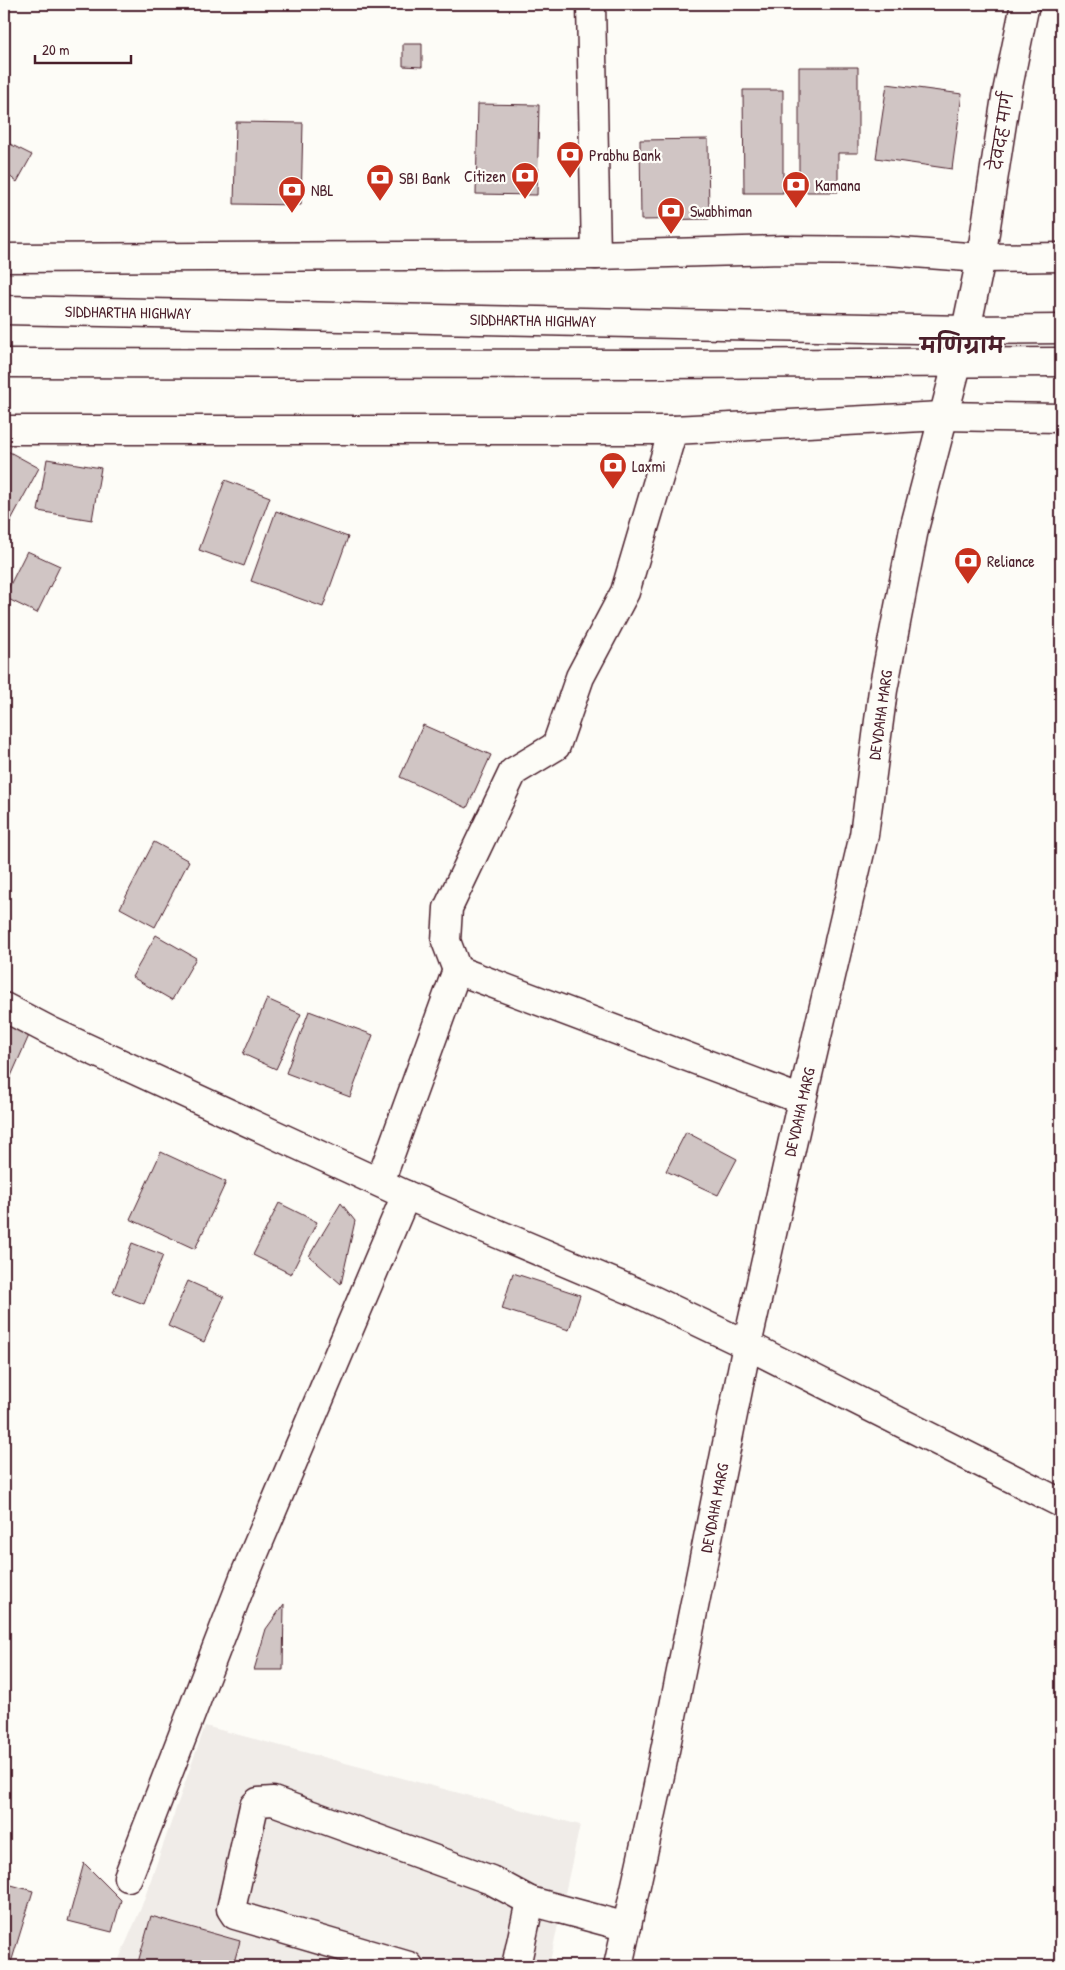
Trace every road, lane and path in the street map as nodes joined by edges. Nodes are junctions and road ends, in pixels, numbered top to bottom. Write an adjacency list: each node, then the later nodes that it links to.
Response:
1 (591, 4): 3 (main road)
2 (1024, 4): 6 (main road, देवदह मार्ग)
3 (596, 255): 5 (main road); 6 (main road)
4 (1061, 256): 6 (main road)
5 (4, 258)
6 (981, 258): 9 (main road, DEVDAHA MARG)
7 (4, 310): 9 (main road, SIDDHARTHA HIGHWAY)
8 (1061, 329): 9 (main road, SIDDHARTHA HIGHWAY)
9 (966, 330): 10 (main road, DEVDAHA MARG)
10 (959, 362): 11 (main road); 12 (main road); 13 (main road, DEVDAHA MARG)
11 (1061, 362)
12 (4, 363)
13 (942, 416): 14 (main road); 16 (main road); 19 (main road, DEVDAHA MARG)
14 (1061, 418)
15 (4, 430): 16 (main road)
16 (673, 430): 17 (main road)
17 (457, 970): 19 (main road); 20 (main road)
18 (4, 1007): 20 (main road)
19 (802, 1100): 22 (main road, DEVDAHA MARG)
20 (380, 1182): 21 (main road)
21 (406, 1195): 22 (main road); 24 (main road)
22 (747, 1345): 23 (main road); 26 (main road, DEVDAHA MARG)
23 (1061, 1503)
24 (128, 1877)
25 (530, 1901): 26 (main road); 27 (main road); 28 (main road)
26 (627, 1927): 29 (main road, DEVDAHA MARG)
27 (409, 1966)
28 (516, 1966)
29 (618, 1966)

